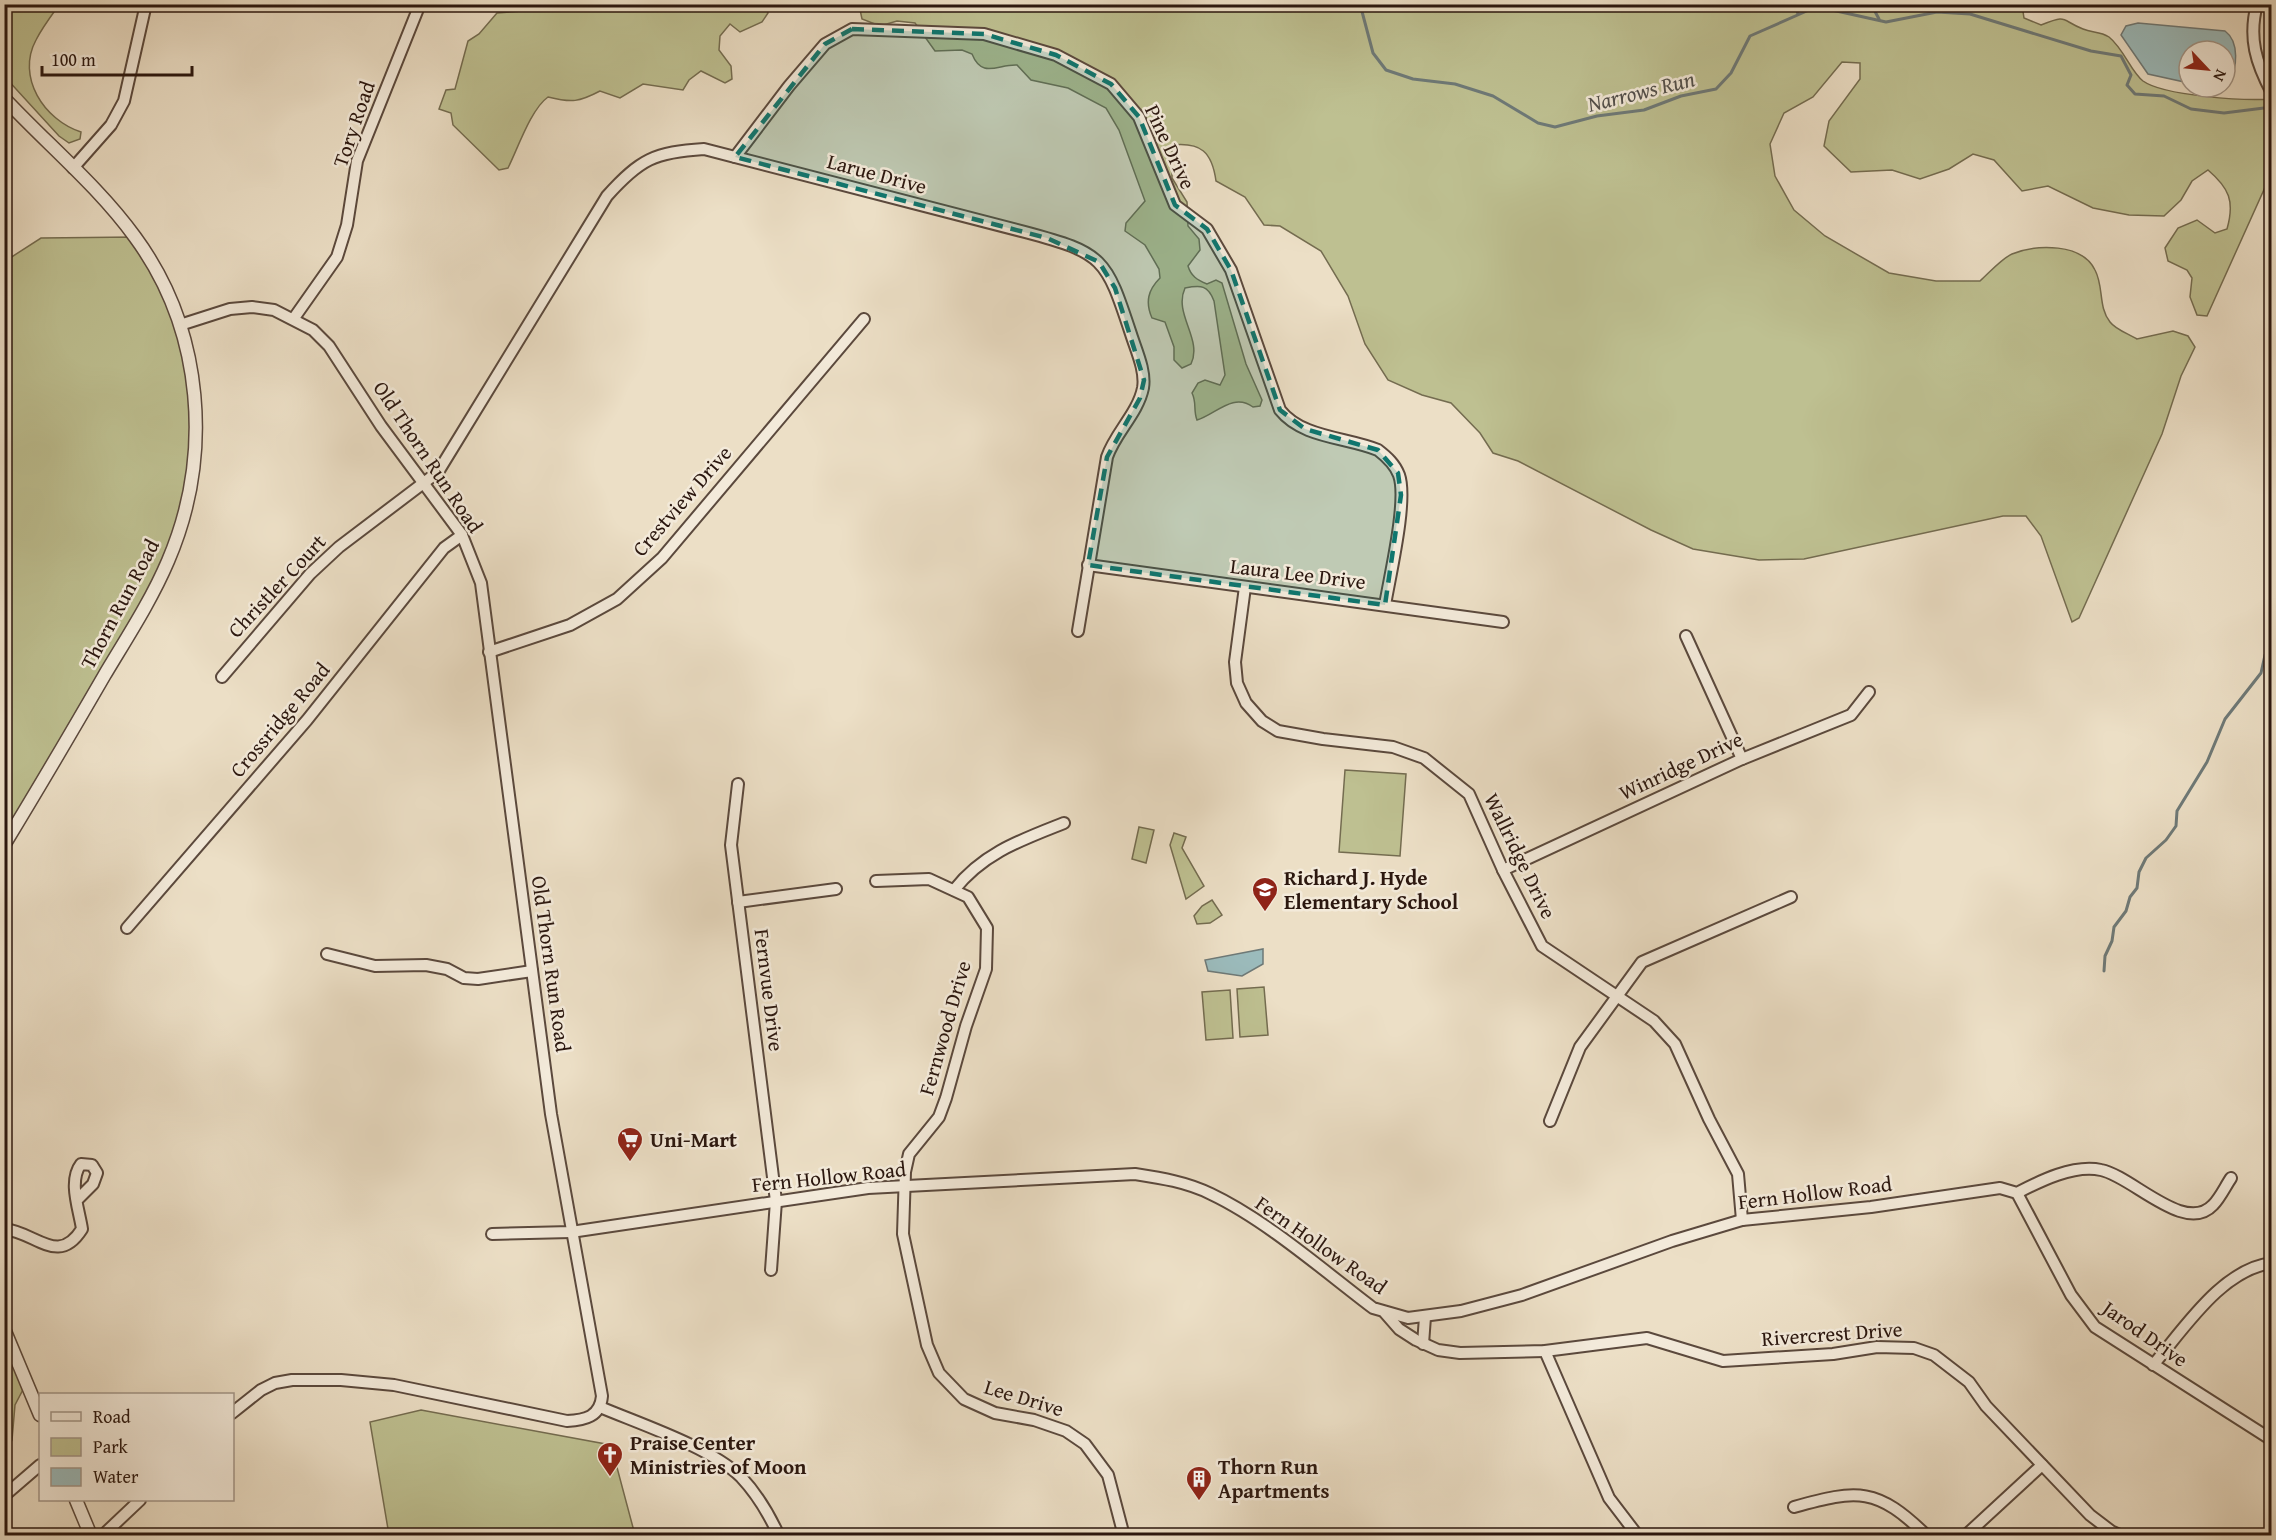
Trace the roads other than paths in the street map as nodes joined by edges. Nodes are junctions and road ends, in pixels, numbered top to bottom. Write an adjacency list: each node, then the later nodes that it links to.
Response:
1 (146, 4): 7 (street)
2 (420, 4): 8 (street, Tory Road)
3 (2257, 4): 4 (street)
4 (2271, 93)
5 (4, 98): 7 (street, Thorn Run Road)
6 (735, 157): 11 (street, Larue Drive); 13 (street, Larue Drive); 15 (street, Pine Drive)
7 (73, 168): 10 (street, Thorn Run Road)
8 (294, 318): 10 (street, Old Thorn Run Road); 11 (street, Old Thorn Run Road)
9 (864, 319): 19 (street, Crestview Drive)
10 (180, 325): 25 (street, Thorn Run Road)
11 (424, 483): 12 (street, Old Thorn Run Road); 20 (street, Christler Court)
12 (462, 535): 19 (street, Old Thorn Run Road); 32 (street, Crossridge Road)
13 (1088, 565): 14 (street, Laura Lee Drive); 17 (street, Larue Drive)
14 (1245, 587): 15 (street, Laura Lee Drive); 26 (street, Wallridge Drive)
15 (1385, 605): 16 (street, Laura Lee Drive)
16 (1503, 622)
17 (1078, 631)
18 (1686, 636): 22 (street)
19 (489, 652): 34 (street, Old Thorn Run Road)
20 (222, 677)
21 (1869, 692): 22 (street, Winridge Drive)
22 (1742, 759): 26 (street, Winridge Drive)
23 (738, 784): 31 (street, Fernvue Drive)
24 (1064, 823): 29 (street)
25 (4, 845)
26 (1503, 870): 35 (street, Wallridge Drive)
27 (876, 881): 29 (street, Fernwood Drive)
28 (836, 889): 31 (street)
29 (954, 890): 38 (street, Fernwood Drive)
30 (1791, 897): 35 (street)
31 (738, 902): 41 (street, Fernvue Drive)
32 (126, 928)
33 (327, 954): 34 (street)
34 (532, 971): 44 (street, Old Thorn Run Road)
35 (1614, 997): 36 (street); 42 (street, Wallridge Drive)
36 (1550, 1121)
37 (2231, 1178): 39 (street)
38 (903, 1188): 41 (street, Fern Hollow Road); 48 (street, Fern Hollow Road); 67 (street, Lee Drive)
39 (2017, 1193): 42 (street, Fern Hollow Road); 53 (street, Jarod Drive)
40 (77, 1200): 43 (street)
41 (776, 1201): 44 (street, Fern Hollow Road); 47 (street, Fernvue Drive)
42 (1742, 1220): 49 (street, Fern Hollow Road)
43 (4, 1229)
44 (571, 1232): 45 (street, Fern Hollow Road); 54 (street, Old Thorn Run Road)
45 (492, 1234)
46 (2271, 1263): 53 (street)
47 (771, 1270)
48 (1384, 1313): 49 (street, Fern Hollow Road); 51 (street, Rivercrest Drive)
49 (1425, 1317): 51 (street)
50 (4, 1329): 56 (street)
51 (1423, 1344): 52 (street, Rivercrest Drive)
52 (1545, 1351): 58 (street, Rivercrest Drive); 68 (street)
53 (2153, 1365): 57 (street, Jarod Drive)
54 (600, 1407): 55 (street); 66 (street)
55 (234, 1412)
56 (39, 1413)
57 (2271, 1440)
58 (2042, 1465): 70 (street); 71 (street, Rivercrest Drive)
59 (39, 1466): 60 (street)
60 (4, 1496)
61 (75, 1501): 64 (street)
62 (139, 1501): 65 (street)
63 (1794, 1507): 69 (street)
64 (91, 1536)
65 (102, 1536)
66 (779, 1536)
67 (1124, 1536)
68 (1638, 1536)
69 (1927, 1536)
70 (1965, 1536)
71 (2122, 1536)

